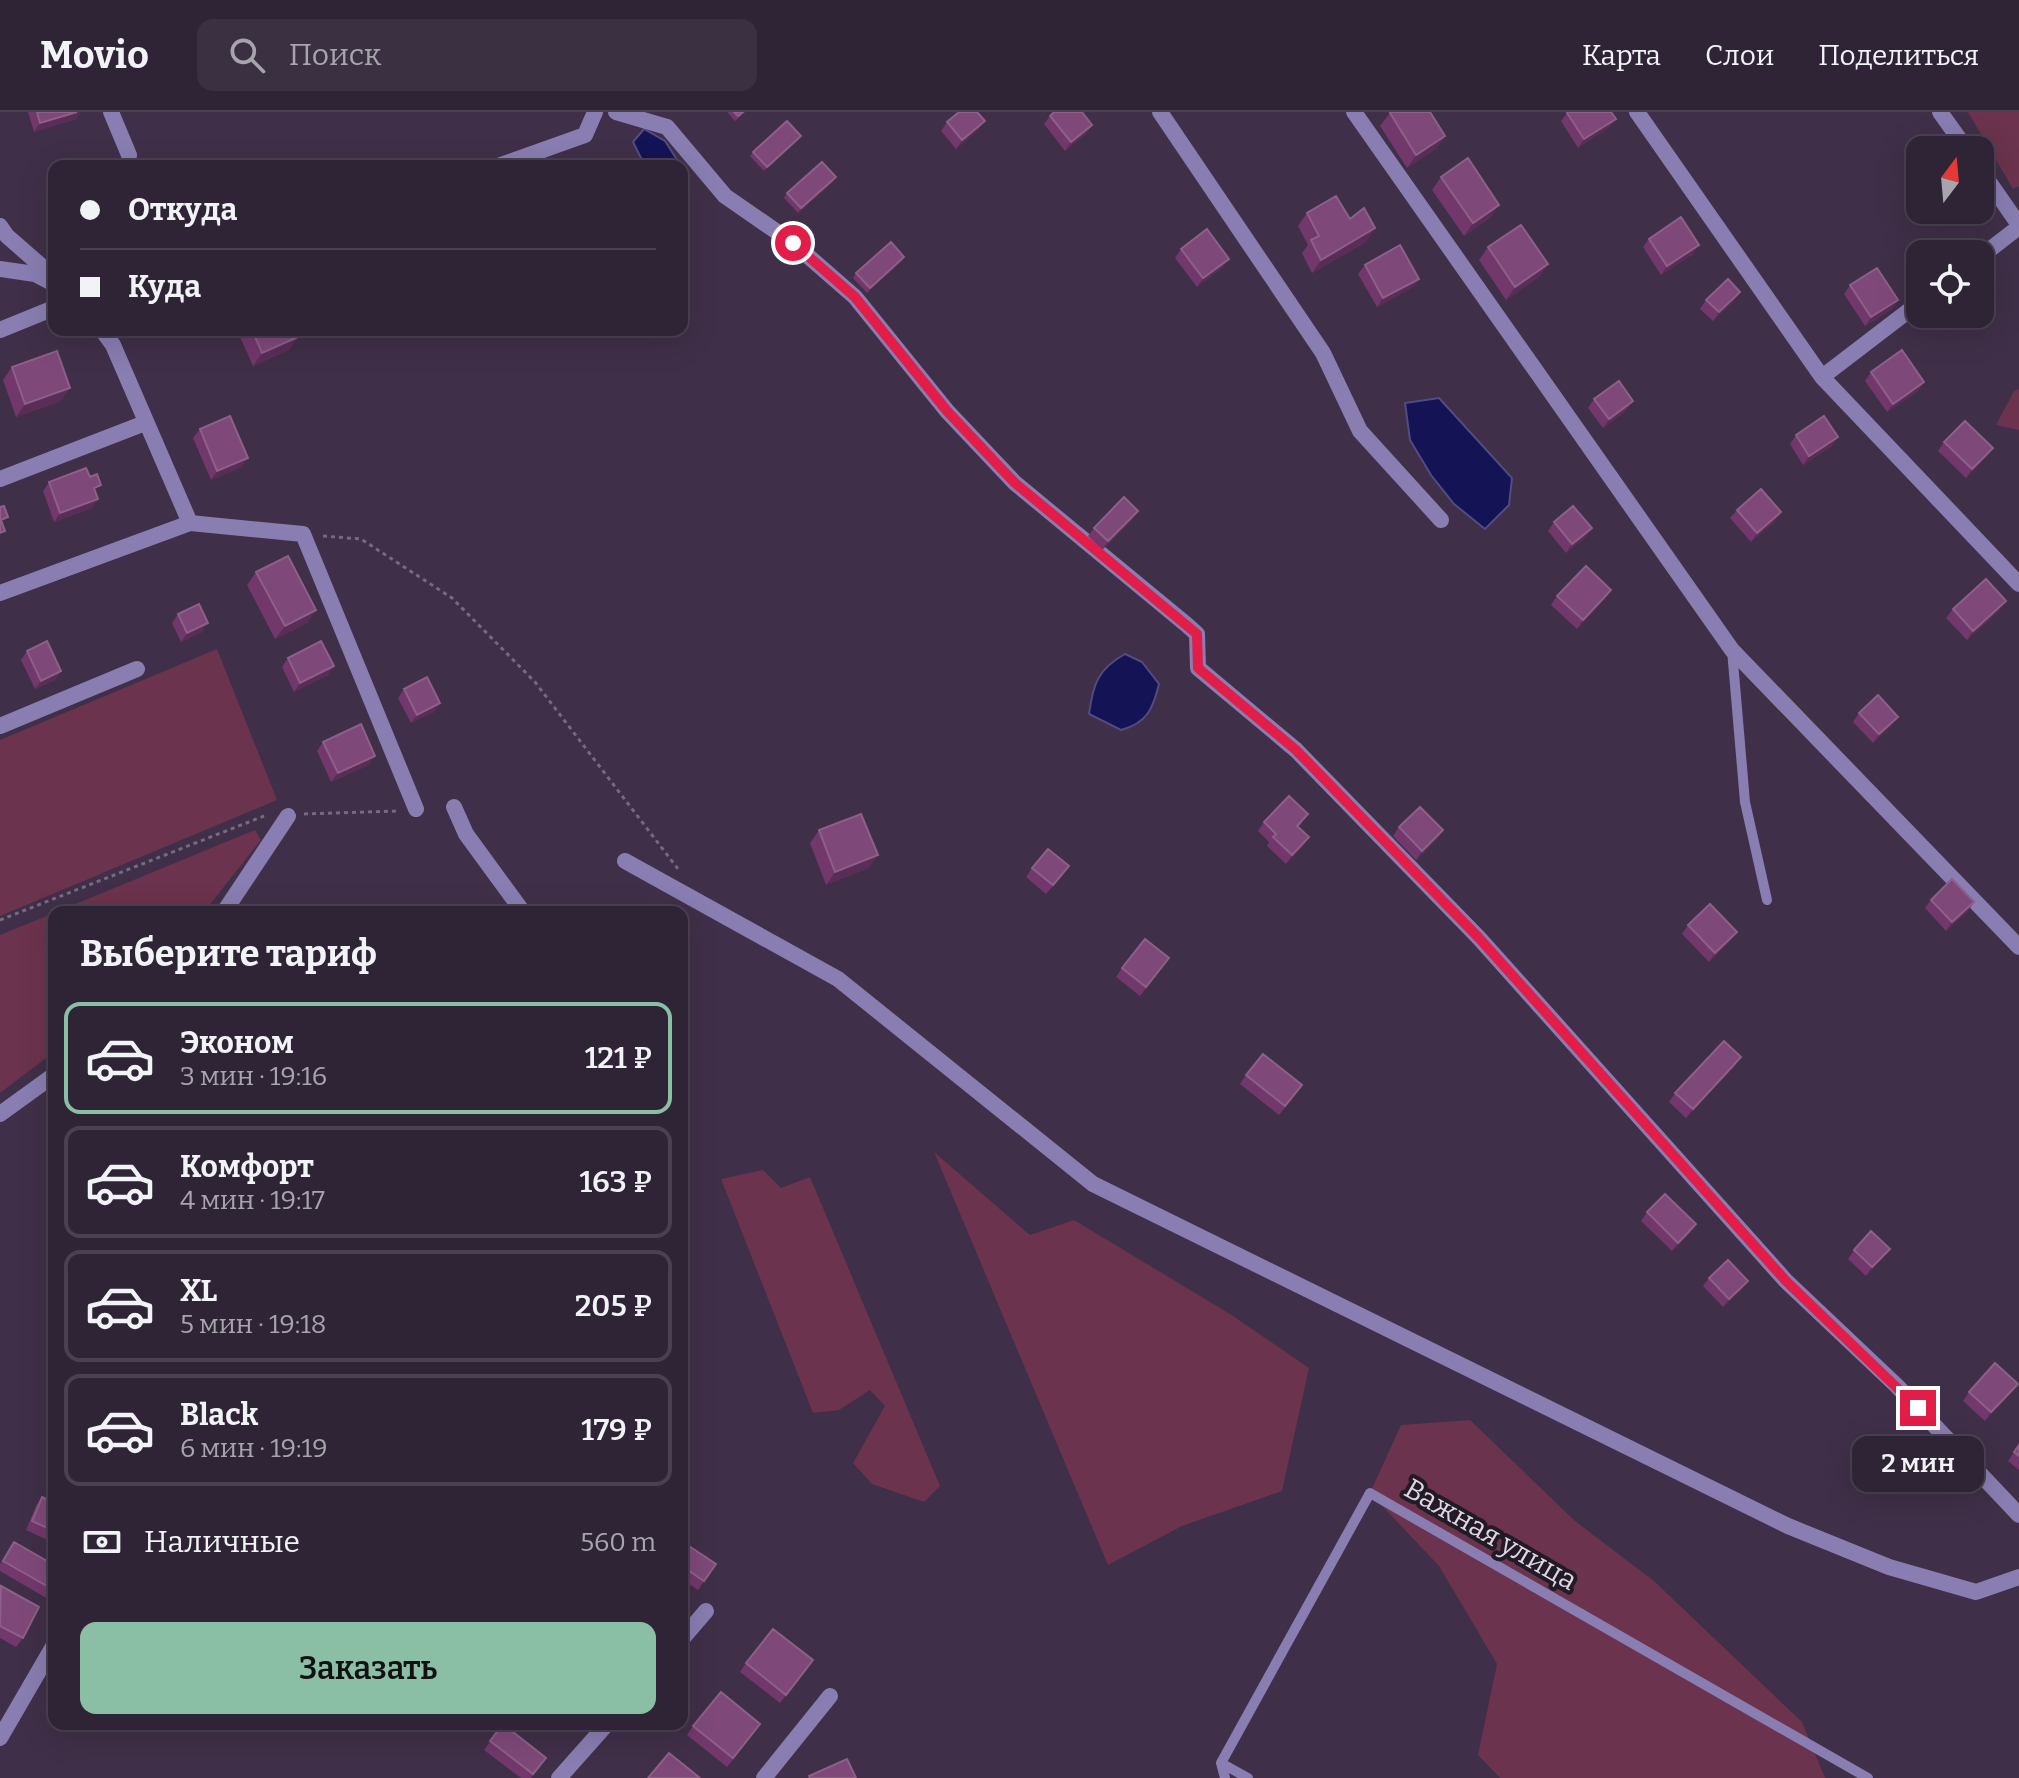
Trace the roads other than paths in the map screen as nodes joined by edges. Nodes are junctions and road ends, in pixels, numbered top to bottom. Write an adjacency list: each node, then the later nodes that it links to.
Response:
1 (111, 112): 9 (street)
2 (595, 112): 10 (street)
3 (616, 112): 42 (street)
4 (1160, 112): 25 (street)
5 (1354, 112): 29 (street)
6 (1637, 112): 22 (street)
7 (1940, 112): 8 (street)
8 (1957, 136)
9 (129, 155)
10 (515, 160)
11 (1994, 189): 13 (street)
12 (0, 226): 16 (street)
13 (2019, 226): 14 (street)
14 (1994, 246)
15 (0, 269): 17 (street)
16 (48, 272)
17 (48, 281)
18 (48, 310): 20 (street)
19 (1906, 313): 22 (street)
20 (0, 330)
21 (106, 336): 23 (street)
22 (1822, 377): 27 (street)
23 (145, 423): 24 (street); 26 (street)
24 (0, 479)
25 (1441, 520)
26 (190, 523): 28 (street); 33 (street)
27 (2019, 584)
28 (0, 593)
29 (1732, 650): 36 (lane); 39 (street)
30 (137, 669): 31 (street)
31 (0, 726)
32 (454, 807): 38 (street)
33 (416, 809)
34 (288, 816): 37 (street)
35 (625, 861): 43 (street)
36 (1767, 900)
37 (228, 906)
38 (519, 906)
39 (2019, 947)
40 (48, 1079): 41 (street)
41 (0, 1114)
42 (2019, 1515)
43 (2019, 1577)
44 (706, 1611): 45 (street)
45 (688, 1632)
46 (48, 1655): 49 (street)
47 (830, 1696): 52 (street)
48 (602, 1730): 51 (street)
49 (0, 1738)
50 (1221, 1763): 53 (lane); 54 (lane); 55 (lane, Важная улица)
51 (559, 1778)
52 (764, 1778)
53 (1225, 1778)
54 (1248, 1778)
55 (1868, 1778)

